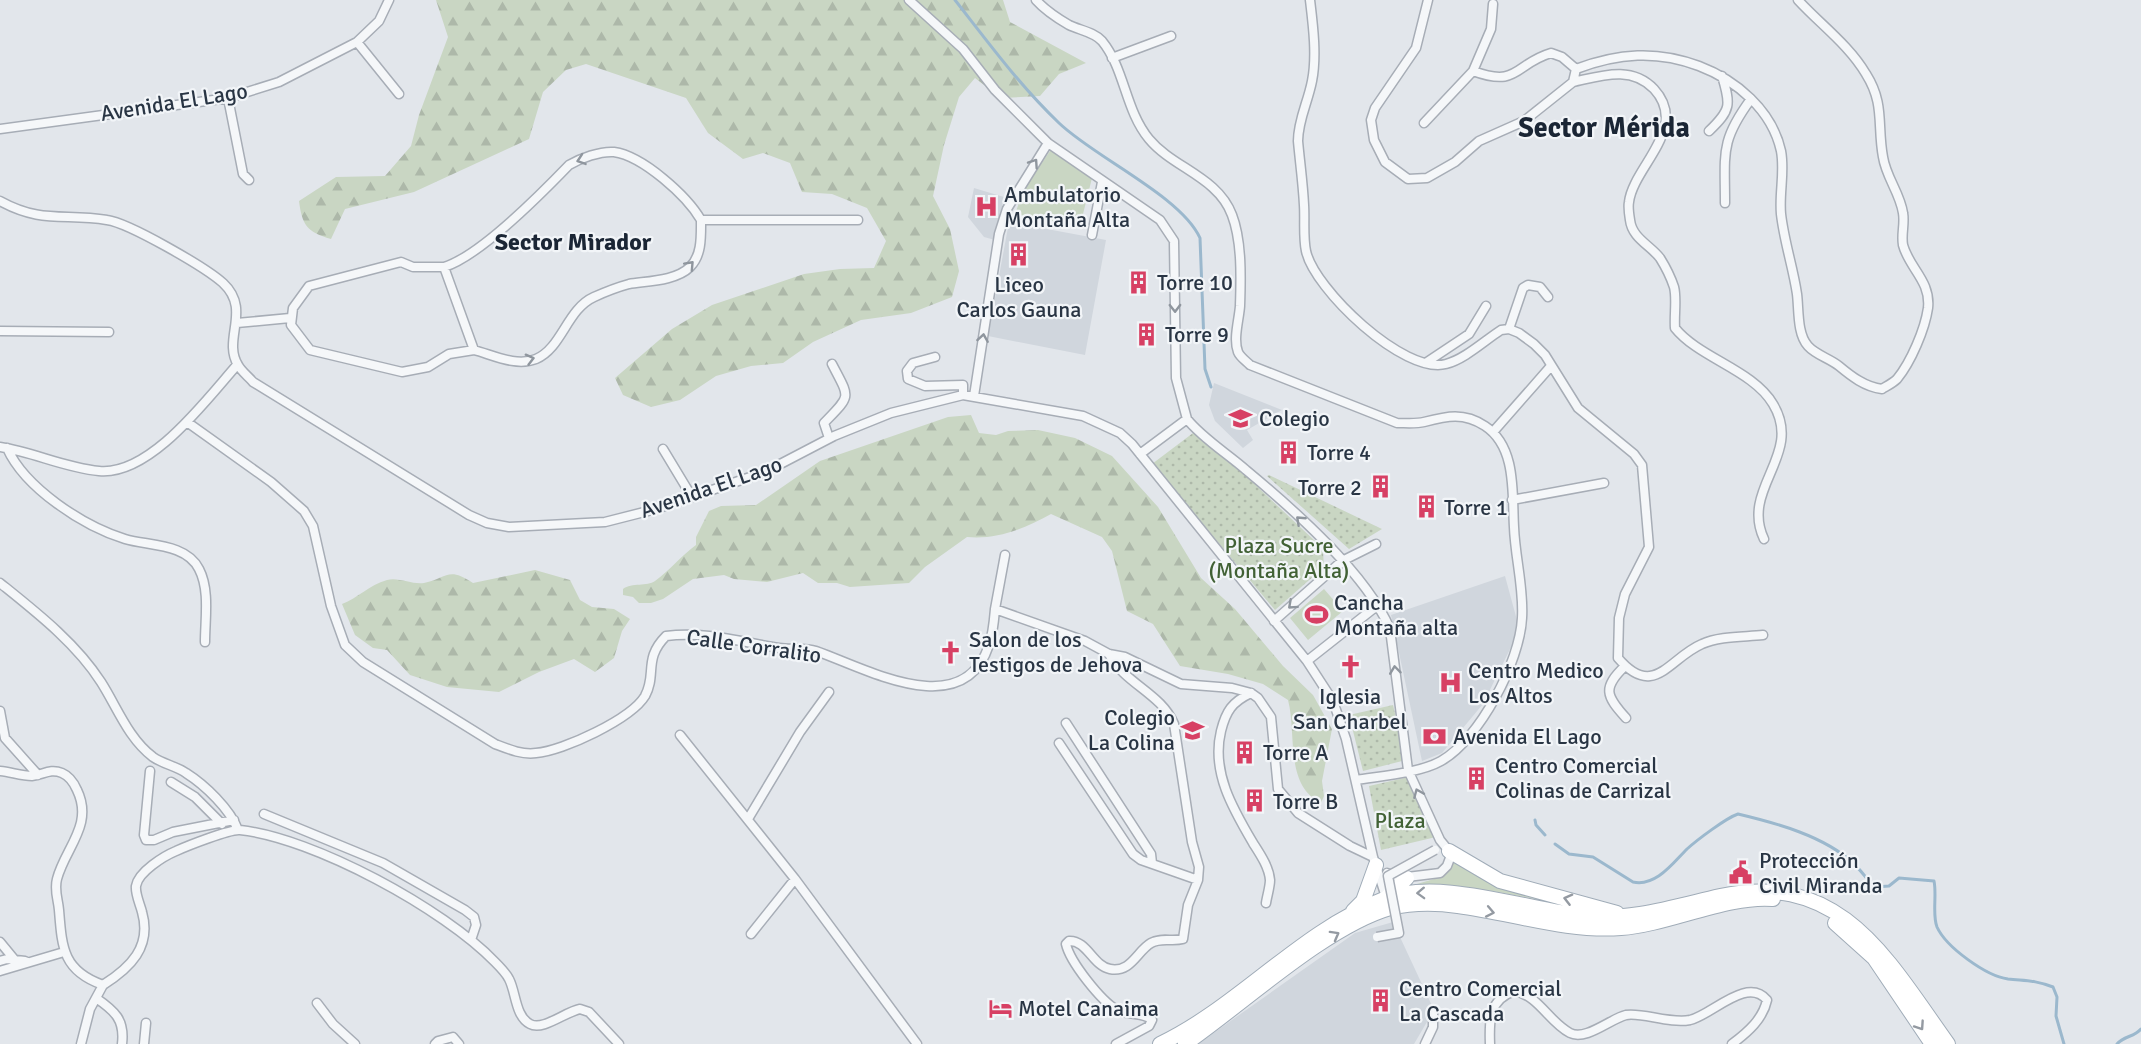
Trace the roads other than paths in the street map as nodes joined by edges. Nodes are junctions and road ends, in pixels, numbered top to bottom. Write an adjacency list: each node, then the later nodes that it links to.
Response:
1 (389, 0): 9 (street, Avenida El Lago)
2 (909, 0): 21 (street)
3 (1036, 0): 10 (street)
4 (1310, 0): 39 (street)
5 (1428, 0): 14 (street)
6 (1797, 0): 17 (street)
7 (1493, 4): 12 (street)
8 (1171, 36): 10 (street)
9 (357, 42): 15 (street); 16 (street, Avenida El Lago)
10 (1112, 58): 47 (street)
11 (1576, 69): 12 (street); 13 (street); 14 (street)
12 (1473, 70): 18 (street)
13 (1722, 76): 17 (street); 20 (street)
14 (1573, 82): 55 (street)
15 (399, 94)
16 (228, 98): 19 (street, Avenida El Lago); 22 (street)
17 (1751, 99): 25 (street)
18 (1424, 123)
19 (0, 129)
20 (1709, 131)
21 (1048, 143): 23 (street); 44 (street, one-way to 21)
22 (249, 180)
23 (1102, 182): 28 (street); 45 (street, one-way to 45)
24 (0, 201): 33 (street)
25 (1725, 203)
26 (702, 220): 27 (street); 29 (street, one-way to 29); 37 (street, one-way to 26)
27 (858, 220)
28 (1092, 235)
29 (444, 267): 32 (street); 37 (street)
30 (1548, 297): 34 (street)
31 (1486, 306): 39 (street)
32 (290, 318): 33 (street); 37 (street)
33 (237, 323): 41 (street)
34 (1509, 329): 39 (street); 42 (street)
35 (0, 331): 36 (street)
36 (109, 332)
37 (474, 350)
38 (935, 357): 43 (street)
39 (1427, 362)
40 (832, 364): 48 (street)
41 (237, 365): 46 (street); 53 (street, Avenida El Lago)
42 (1551, 366): 47 (street); 67 (street)
43 (963, 396): 44 (street, Avenida El Lago); 48 (street, Avenida El Lago)
44 (974, 396): 51 (street, Avenida El Lago)
45 (1187, 419): 51 (street); 58 (street, one-way to 45)
46 (187, 422): 49 (street); 61 (street, Calle Corralito)
47 (1493, 432): 54 (street)
48 (829, 438): 53 (street, Avenida El Lago)
49 (4, 448): 64 (street)
50 (663, 449): 53 (street)
51 (1140, 454): 62 (street, Avenida El Lago)
52 (1604, 483): 54 (street)
53 (692, 497)
54 (1512, 500): 75 (street)
55 (1764, 539)
56 (1376, 544): 58 (street)
57 (1005, 555): 61 (street)
58 (1342, 561): 60 (street); 62 (street, one-way to 62)
59 (0, 583): 83 (street)
60 (1378, 605): 66 (street); 75 (street, one-way to 60)
61 (995, 609): 65 (street)
62 (1274, 621): 66 (street, Avenida El Lago)
63 (1763, 635): 67 (street)
64 (205, 642)
65 (1108, 654): 69 (street); 91 (street)
66 (1307, 661): 79 (street, Avenida El Lago)
67 (1625, 666): 71 (street)
68 (829, 692): 82 (street)
69 (1251, 693): 87 (street); 92 (street)
70 (0, 711): 78 (street)
71 (1626, 718)
72 (1066, 723): 88 (street)
73 (680, 735): 82 (street)
74 (1059, 743): 88 (street)
75 (1408, 770): 79 (street); 86 (street, one-way to 75)
76 (0, 771): 78 (street)
77 (150, 771): 84 (street)
78 (38, 775): 100 (street)
79 (1356, 780): 87 (street, Avenida El Lago)
80 (171, 782): 84 (street)
81 (264, 814): 98 (street)
82 (748, 819): 90 (street)
83 (234, 820): 84 (street); 85 (street)
84 (222, 824)
85 (238, 830): 98 (street); 105 (street)
86 (1442, 850): 89 (street); 94 (main road, one-way to 86); 97 (street, bridge)
87 (1375, 861): 89 (street); 93 (street, Avenida El Lago); 95 (main road)
88 (1152, 863): 91 (street)
89 (1407, 878): 93 (main road)
90 (795, 879): 96 (street); 117 (street)
91 (1198, 880): 118 (street)
92 (1266, 903)
93 (1388, 903): 94 (main road, one-way to 93); 95 (main road); 124 (main road, one-way to 124)
94 (1624, 916): 125 (main road)
95 (1357, 917): 119 (main road); 120 (main road, one-way to 95)
96 (751, 934)
97 (1377, 937)
98 (471, 940): 116 (street)
99 (0, 942): 101 (street)
100 (64, 952): 103 (street); 105 (street)
101 (14, 959): 102 (street); 103 (street)
102 (0, 961)
103 (26, 961): 104 (street)
104 (0, 971)
105 (104, 985): 106 (street)
106 (96, 998): 110 (street); 111 (street)
107 (317, 1003): 113 (street)
108 (1433, 1011): 121 (street)
109 (146, 1023): 112 (street)
110 (81, 1044)
111 (123, 1044)
112 (144, 1044)
113 (354, 1044)
114 (435, 1044): 115 (street)
115 (459, 1044)
116 (619, 1044)
117 (916, 1044)
118 (1116, 1044)
119 (1160, 1044)
120 (1185, 1044)
121 (1425, 1044)
122 (1490, 1044): 123 (street)
123 (1732, 1044)
124 (1932, 1044)
125 (1948, 1044)

